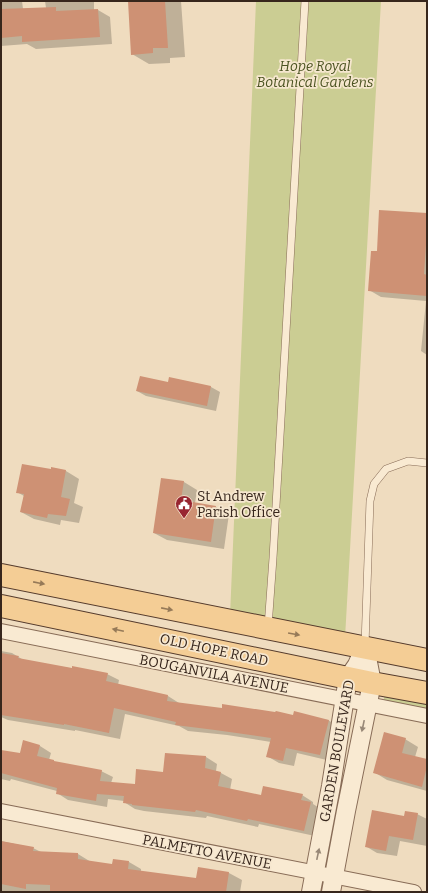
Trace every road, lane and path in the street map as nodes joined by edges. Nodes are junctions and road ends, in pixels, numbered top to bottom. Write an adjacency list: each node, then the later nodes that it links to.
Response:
1 (305, 1): 5 (lane)
2 (427, 463): 7 (lane)
3 (1, 576): 5 (main road, one-way to 5)
4 (1, 606): 9 (main road, OLD HOPE ROAD, one-way to 4)
5 (268, 629): 7 (main road, one-way to 7)
6 (1, 630): 12 (street, BOUGANVILA AVENUE)
7 (365, 647): 8 (main road); 9 (street, GARDEN BOULEVARD); 10 (street, GARDEN BOULEVARD)
8 (427, 660)
9 (348, 678): 10 (main road, OLD HOPE ROAD); 12 (street, GARDEN BOULEVARD)
10 (372, 683): 11 (main road, OLD HOPE ROAD); 13 (street, GARDEN BOULEVARD)
11 (427, 693)
12 (344, 700): 13 (street, BOUGANVILA AVENUE); 16 (street, GARDEN BOULEVARD, one-way to 12)
13 (368, 705): 14 (street, BOUGANVILA AVENUE); 17 (street, GARDEN BOULEVARD, one-way to 17)
14 (427, 716)
15 (1, 812): 16 (street, PALMETTO AVENUE)
16 (314, 873): 17 (street, PALMETTO AVENUE); 18 (street, GARDEN BOULEVARD)
17 (333, 884): 19 (street, PALMETTO AVENUE)
18 (311, 892)
19 (414, 892)

